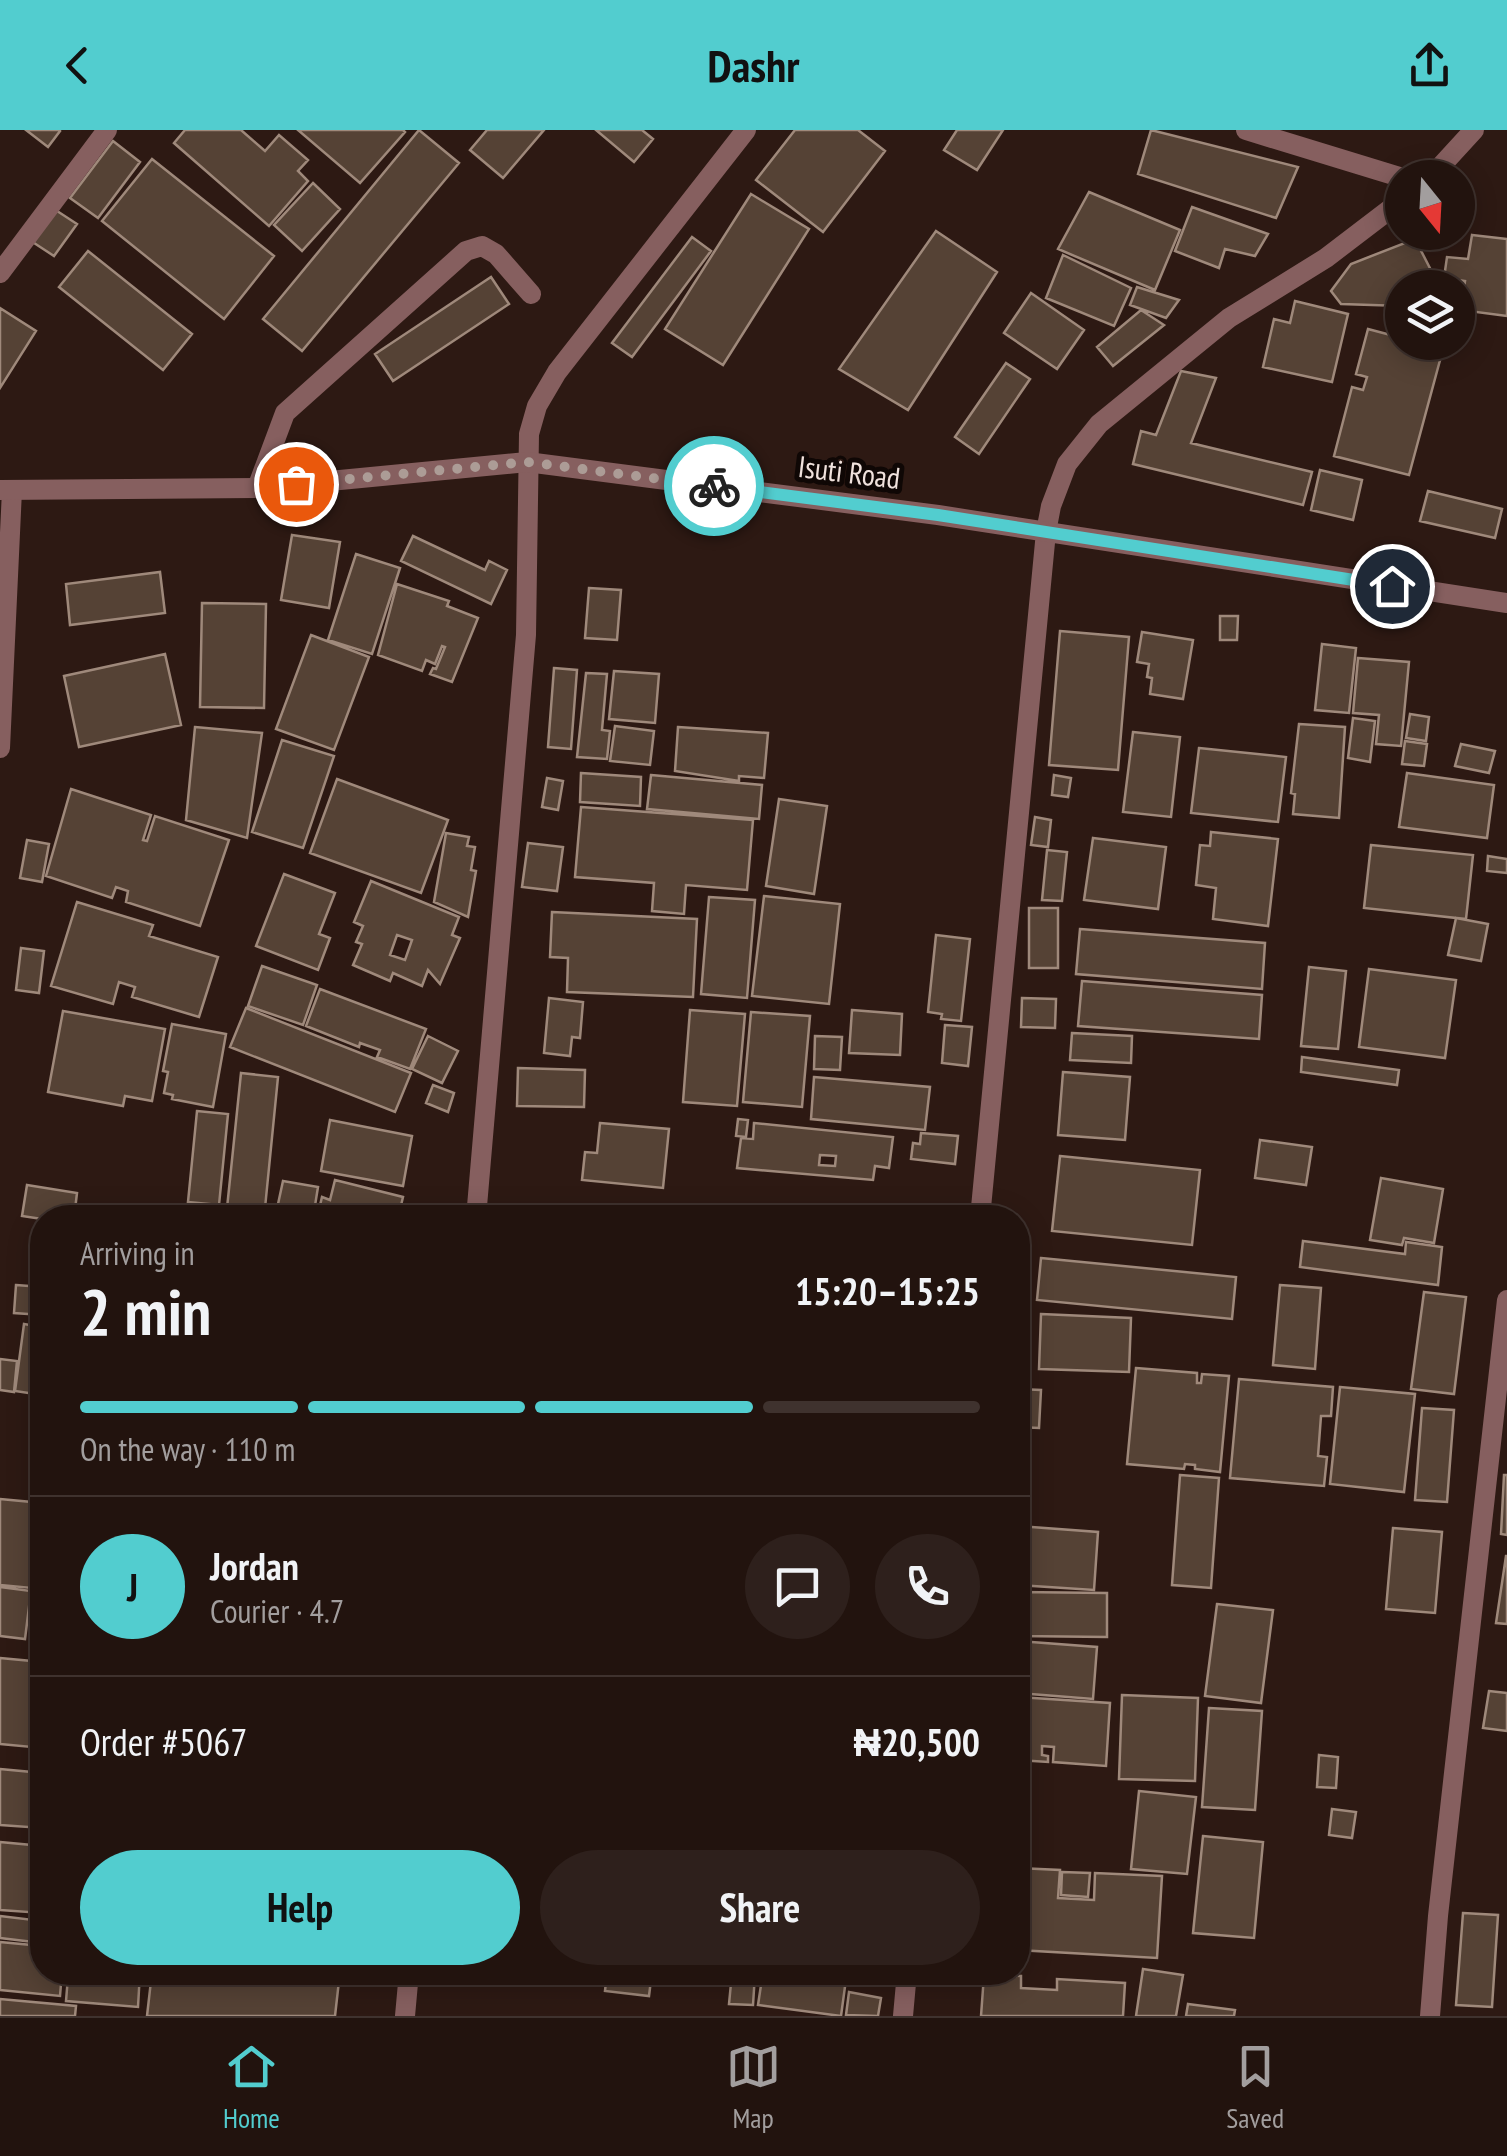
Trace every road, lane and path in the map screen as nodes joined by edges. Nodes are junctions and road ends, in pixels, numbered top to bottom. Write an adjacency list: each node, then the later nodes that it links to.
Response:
1 (108, 130): 8 (street)
2 (746, 130): 10 (street)
3 (1246, 130): 6 (street)
4 (1474, 130): 5 (street)
5 (1446, 160)
6 (1385, 172)
7 (1385, 213): 13 (street)
8 (0, 273)
9 (531, 294): 11 (street)
10 (527, 462): 11 (street, Isuti Road); 13 (street, Isuti Road); 16 (street)
11 (257, 488): 12 (street, Isuti Road)
12 (6, 490): 15 (street)
13 (1046, 532): 14 (street, Isuti Road); 17 (street)
14 (1507, 603)
15 (0, 748)
16 (477, 1205)
17 (981, 1205)
18 (1507, 1300): 23 (street)
19 (408, 1985): 21 (street)
20 (907, 1985): 22 (street)
21 (406, 2016)
22 (903, 2016)
23 (1430, 2016)

